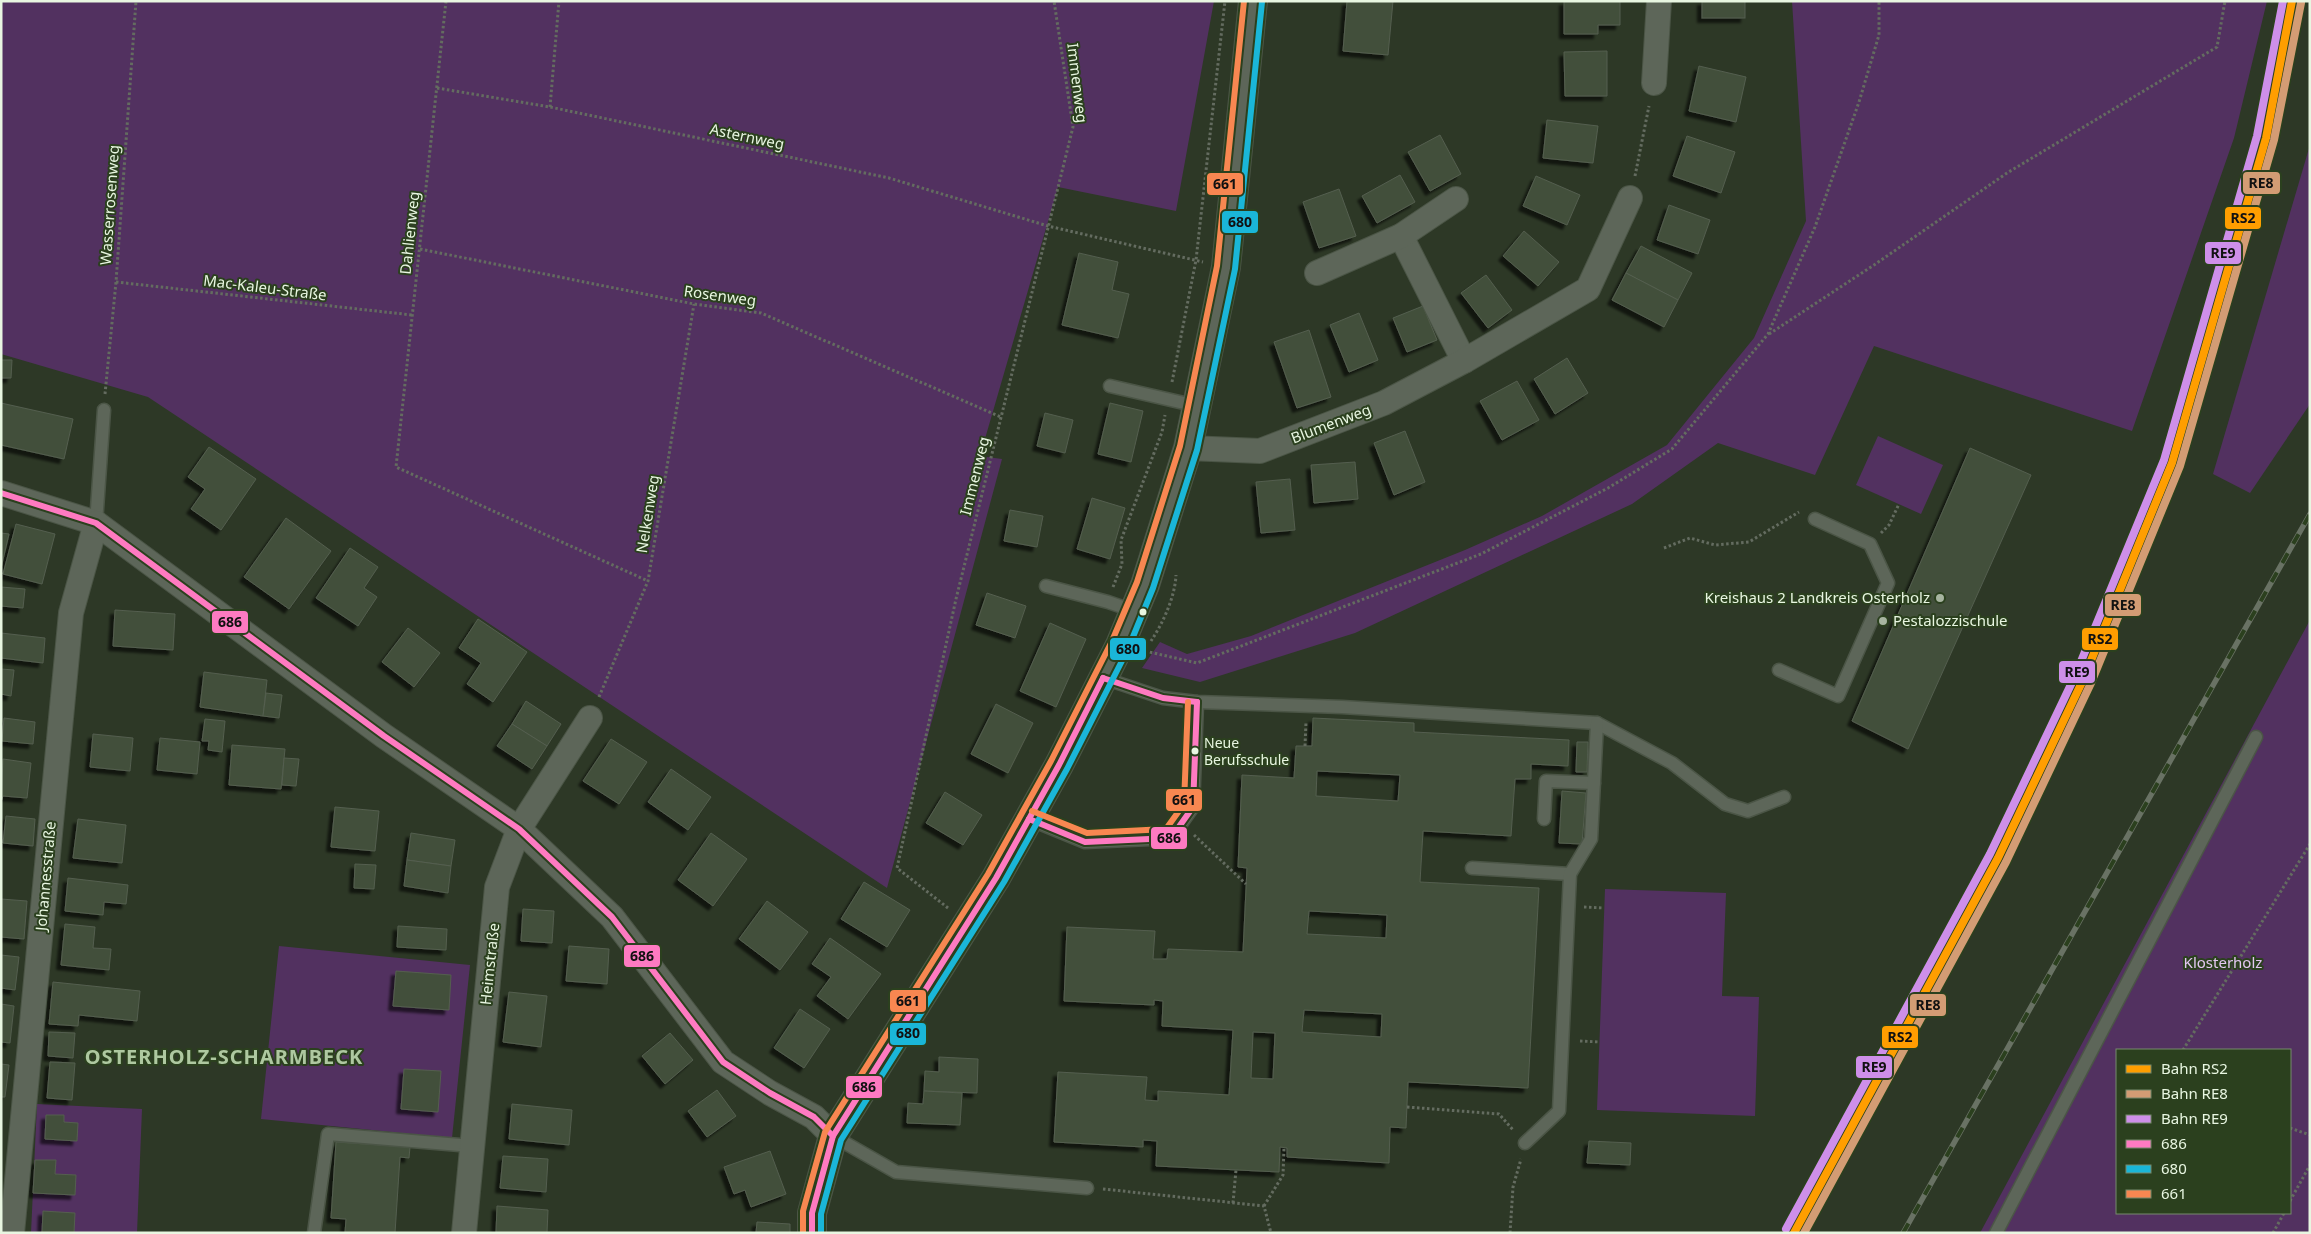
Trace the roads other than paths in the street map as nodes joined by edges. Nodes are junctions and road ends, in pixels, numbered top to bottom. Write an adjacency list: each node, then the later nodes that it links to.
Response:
1 (1253, 1): 10 (street)
2 (1659, 1): 3 (street)
3 (1654, 83)
4 (1630, 198): 8 (street, Blumenweg)
5 (1456, 199): 6 (street)
6 (1401, 236): 7 (street); 8 (street)
7 (1317, 273)
8 (1464, 360): 12 (street, Blumenweg)
9 (1110, 386): 10 (lane)
10 (1197, 406): 12 (street)
11 (104, 410): 15 (lane)
12 (1188, 448): 17 (street)
13 (1, 493): 15 (street)
14 (1815, 519): 18 (lane)
15 (96, 523): 28 (street); 35 (street, Johannesstraße)
16 (1046, 586): 17 (lane)
17 (1134, 611): 19 (street)
18 (1779, 670)
19 (1103, 678): 20 (lane); 26 (street)
20 (1197, 702): 22 (lane); 26 (lane)
21 (590, 718): 28 (street, Heimstraße)
22 (1597, 722): 24 (lane); 25 (lane)
23 (2256, 737): 39 (lane)
24 (1594, 783): 27 (lane); 30 (lane)
25 (1784, 797)
26 (1029, 819): 31 (street)
27 (1544, 819)
28 (519, 829): 31 (street); 33 (street, Heimstraße)
29 (1472, 868): 30 (lane)
30 (1570, 874): 32 (lane)
31 (833, 1136): 34 (lane); 38 (street)
32 (1525, 1142)
33 (472, 1146): 36 (lane); 37 (street, Heimstraße)
34 (1087, 1188)
35 (12, 1233)
36 (314, 1233)
37 (464, 1233)
38 (812, 1233)
39 (1996, 1233)

